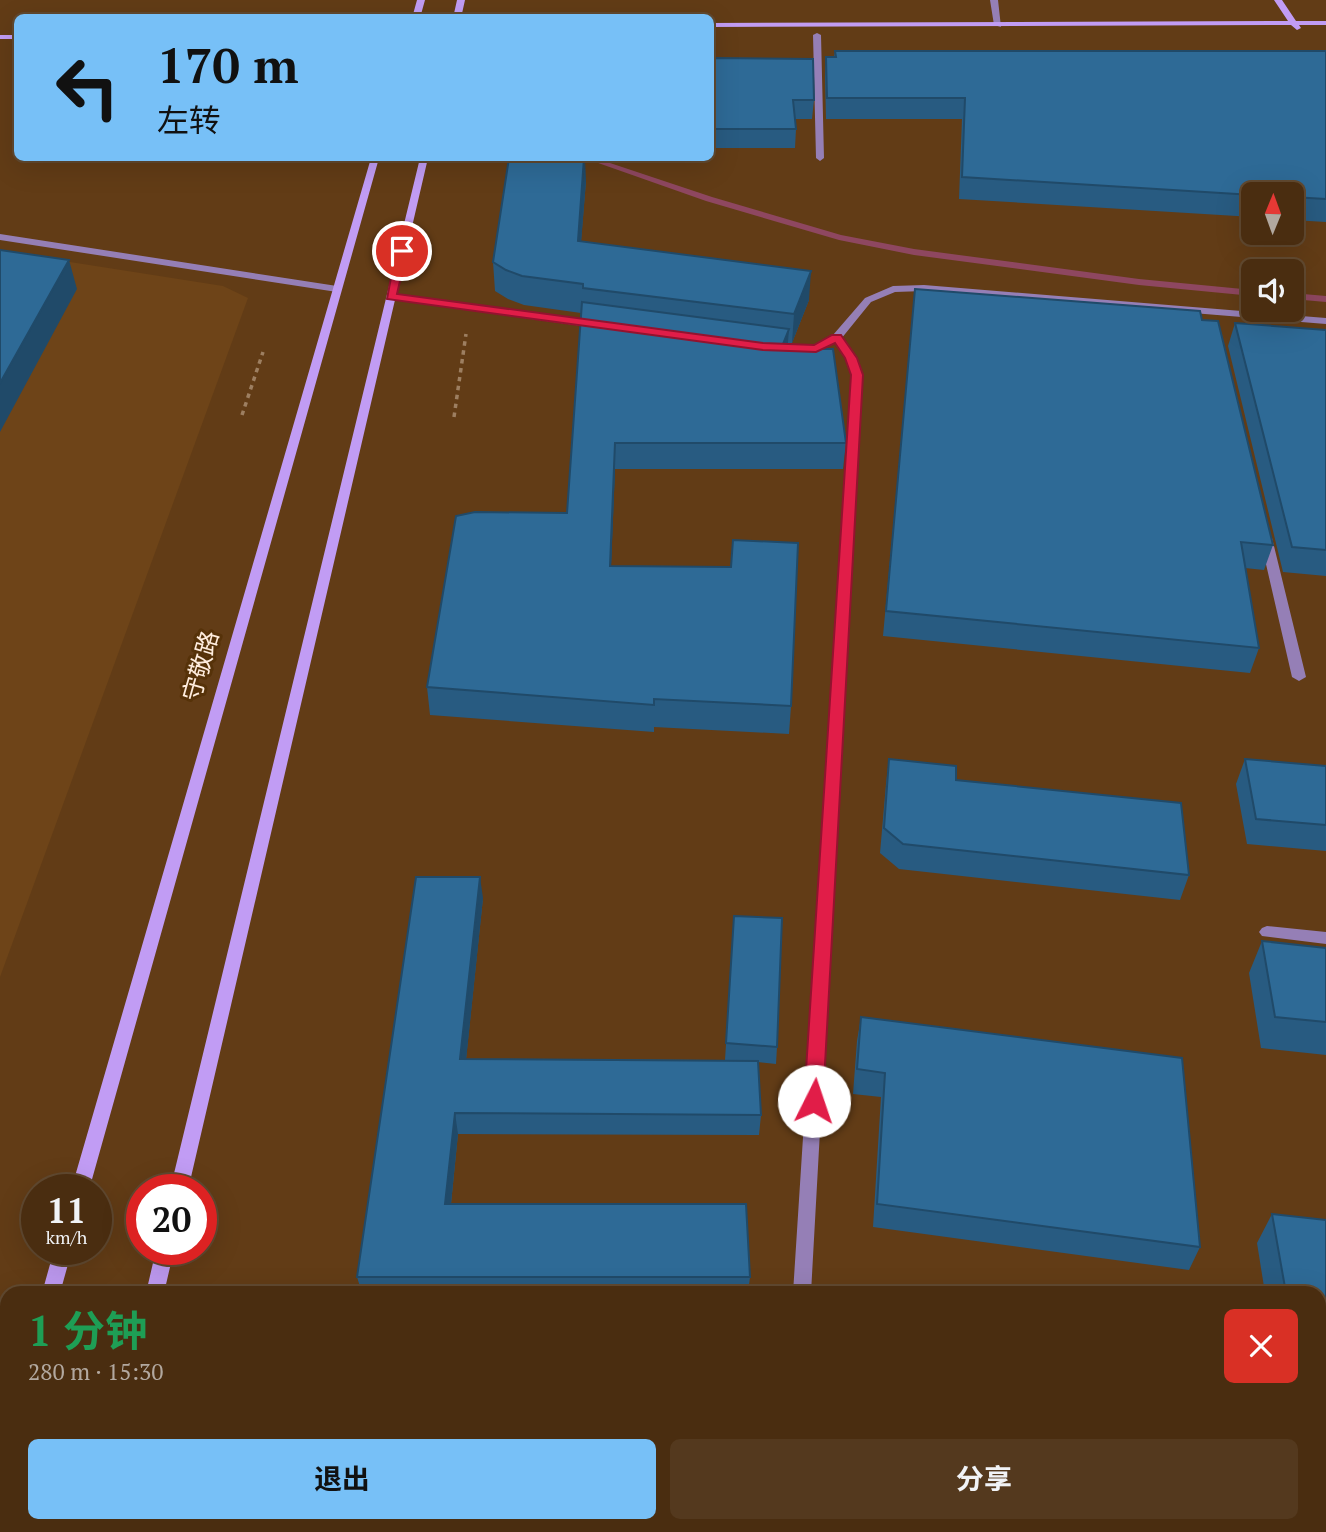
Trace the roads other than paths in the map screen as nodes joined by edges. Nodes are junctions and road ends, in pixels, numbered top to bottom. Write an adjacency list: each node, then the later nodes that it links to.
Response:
1 (994, 0): 6 (street)
2 (1278, 0): 3 (main road)
3 (1294, 23): 4 (main road); 6 (main road); 7 (main road)
4 (1326, 23)
5 (714, 25): 6 (main road)
6 (998, 25)
7 (1301, 33): 8 (main road); 15 (main road)
8 (1326, 33)
9 (817, 34): 10 (main road); 18 (main road); 19 (street)
10 (831, 34)
11 (871, 34): 12 (main road)
12 (885, 34)
13 (925, 34): 14 (main road)
14 (939, 34)
15 (980, 34)
16 (714, 35): 17 (main road)
17 (777, 35)
18 (804, 35)
19 (820, 158)
20 (374, 161): 23 (main road, 守敬路)
21 (423, 161): 24 (main road)
22 (0, 237): 23 (street)
23 (337, 289): 33 (main road, 守敬路)
24 (391, 297): 26 (street); 34 (main road)
25 (1326, 321): 27 (street)
26 (603, 325)
27 (836, 337): 28 (street); 39 (street)
28 (763, 347)
29 (1264, 531): 30 (street)
30 (1299, 677)
31 (1267, 932): 32 (street)
32 (1326, 938)
33 (85, 1174)
34 (183, 1174)
35 (59, 1265): 37 (main road)
36 (162, 1265): 38 (main road)
37 (53, 1286)
38 (157, 1286)
39 (802, 1286)

